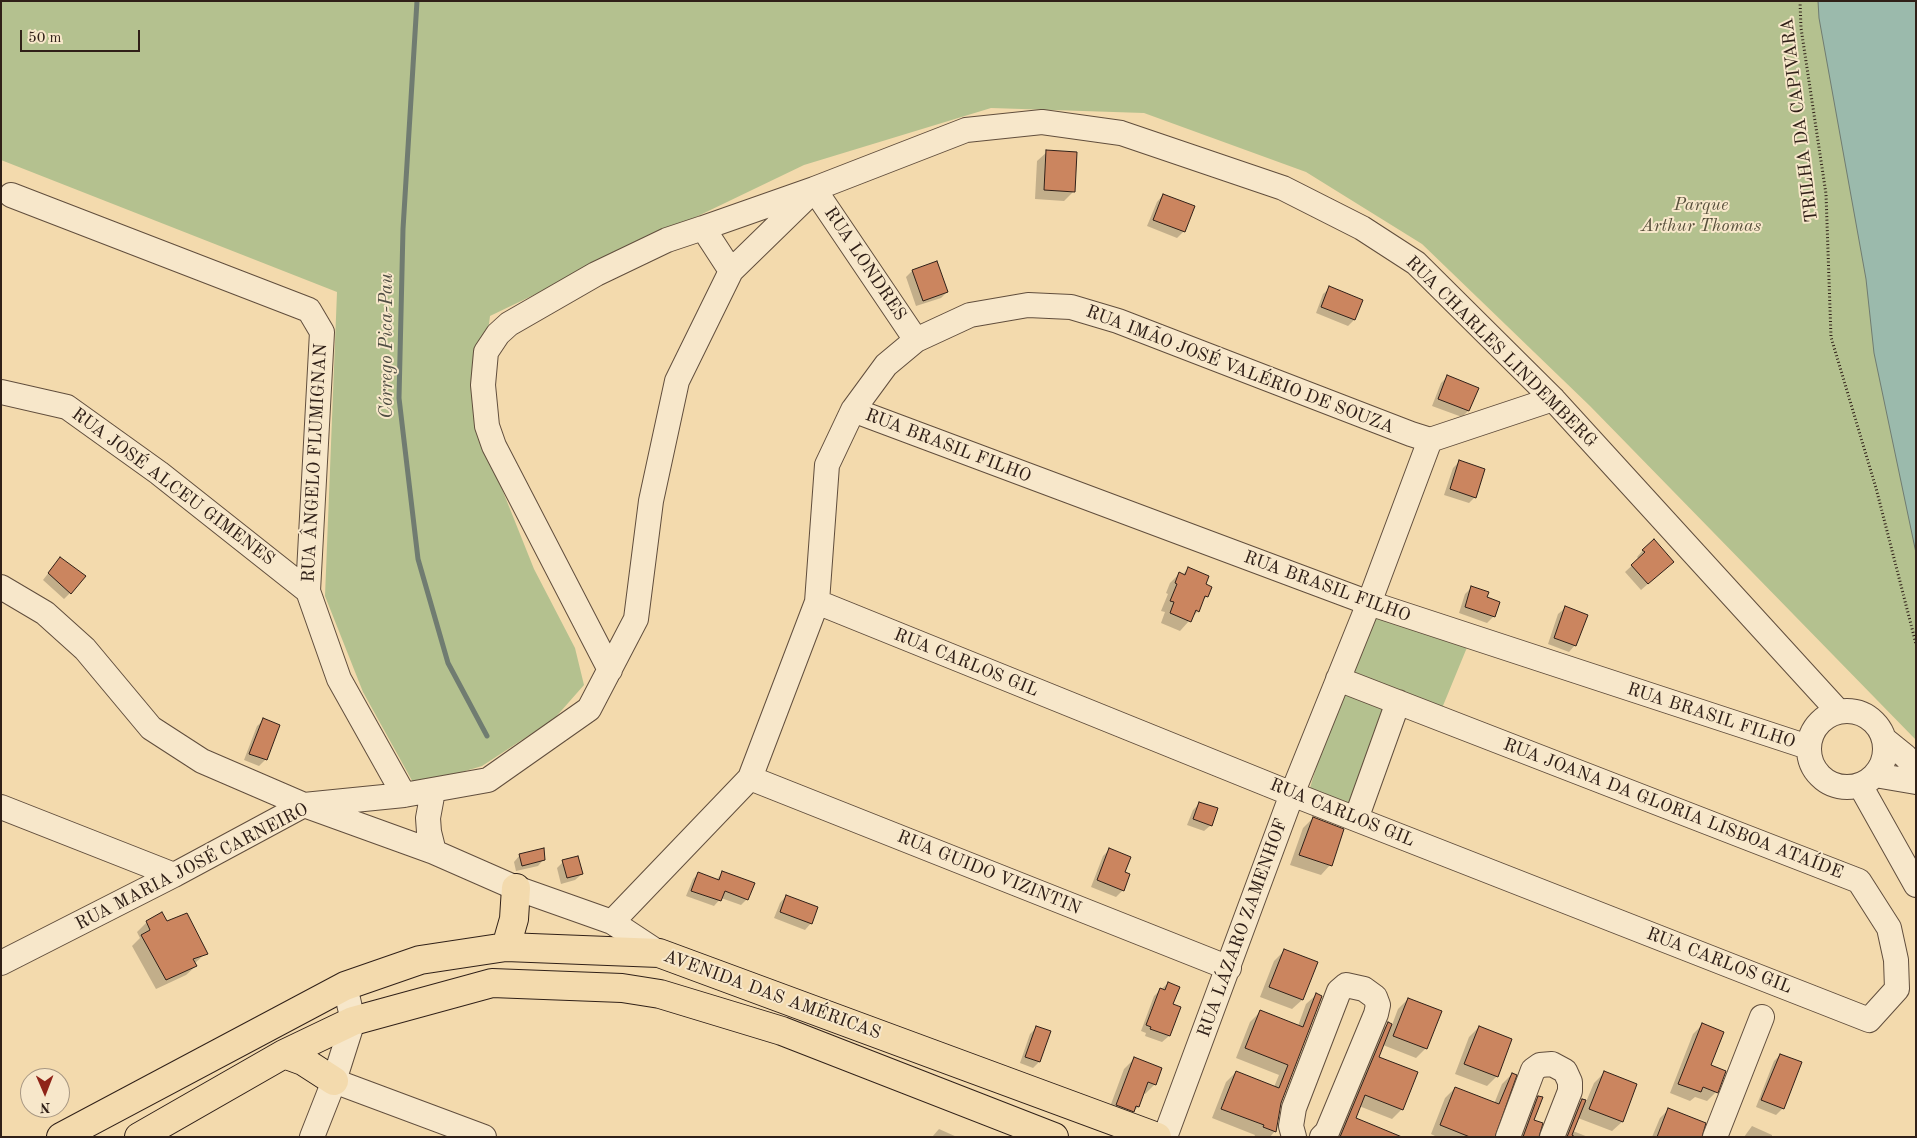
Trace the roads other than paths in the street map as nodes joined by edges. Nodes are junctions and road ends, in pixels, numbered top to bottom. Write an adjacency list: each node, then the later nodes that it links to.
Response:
1 (814, 189): 3 (street); 4 (street, RUA CHARLES LINDEMBERG); 5 (street, RUA LONDRES); 7 (street, RUA CHARLES LINDEMBERG)
2 (12, 195): 11 (street, RUA ÂNGELO FLUMIGNAN)
3 (703, 228): 4 (street); 14 (street)
4 (731, 271): 14 (street, RUA MARIA JOSÉ CARNEIRO)
5 (916, 340): 8 (street, RUA IMÃO JOSÉ VALÉRIO DE SOUZA); 9 (street, RUA IMÃO JOSÉ VALÉRIO DE SOUZA)
6 (1, 392): 11 (street, RUA JOSÉ ALCEU GIMENES)
7 (1553, 399): 9 (street); 17 (street, RUA CHARLES LINDEMBERG)
8 (853, 410): 12 (street, RUA IMÃO JOSÉ VALÉRIO DE SOUZA); 13 (street, RUA BRASIL FILHO)
9 (1430, 440): 13 (street, RUA LÁZARO ZAMENHOF)
10 (1, 587): 28 (street)
11 (308, 591): 26 (street, RUA ÂNGELO FLUMIGNAN)
12 (817, 602): 21 (street, RUA IMÃO JOSÉ VALÉRIO DE SOUZA); 25 (street, RUA CARLOS GIL)
13 (1369, 603): 15 (street, RUA LÁZARO ZAMENHOF); 19 (street, RUA BRASIL FILHO)
14 (610, 670): 24 (street, RUA MARIA JOSÉ CARNEIRO)
15 (1338, 679): 16 (street, RUA JOANA DA GLORIA LISBOA ATAÍDE); 25 (street, RUA LÁZARO ZAMENHOF)
16 (1398, 702): 29 (street); 41 (street, RUA JOANA DA GLORIA LISBOA ATAÍDE)
17 (1838, 711): 18 (street); 19 (street)
18 (1884, 739): 20 (street); 22 (street)
19 (1808, 747): 22 (street)
20 (1916, 768)
21 (750, 778): 34 (street, RUA IMÃO JOSÉ VALÉRIO DE SOUZA); 38 (street, RUA GUIDO VIZINTIN)
22 (1867, 780): 23 (street); 32 (street)
23 (1916, 782)
24 (433, 791): 26 (street, RUA MARIA JOSÉ CARNEIRO); 30 (street)
25 (1292, 794): 29 (street, RUA CARLOS GIL); 38 (street, RUA LÁZARO ZAMENHOF)
26 (404, 795): 28 (street, RUA MARIA JOSÉ CARNEIRO)
27 (1, 806): 31 (street)
28 (304, 806): 30 (street); 31 (street, RUA MARIA JOSÉ CARNEIRO)
29 (1356, 819): 41 (street, RUA CARLOS GIL)
30 (434, 852): 33 (street)
31 (174, 875): 37 (street, RUA MARIA JOSÉ CARNEIRO)
32 (1916, 885)
33 (516, 888): 34 (street); 35 (main road)
34 (612, 922): 36 (street)
35 (506, 947): 36 (main road, AVENIDA DAS AMÉRICAS); 39 (main road, AVENIDA DAS AMÉRICAS)
36 (659, 953): 50 (main road, AVENIDA DAS AMÉRICAS)
37 (1, 963)
38 (1229, 968): 51 (street, RUA LÁZARO ZAMENHOF)
39 (345, 986): 42 (street); 45 (main road, AVENIDA DAS AMÉRICAS)
40 (1762, 1017): 56 (street)
41 (1869, 1020)
42 (353, 1021): 43 (main road, AVENIDA DAS AMÉRICAS); 44 (street); 49 (main road, AVENIDA DAS AMÉRICAS)
43 (284, 1054): 44 (main road); 46 (main road, AVENIDA DAS AMÉRICAS)
44 (334, 1081): 47 (street); 48 (street)
45 (61, 1137)
46 (139, 1137)
47 (312, 1137)
48 (484, 1137)
49 (1054, 1137)
50 (1157, 1137)
51 (1165, 1137)
52 (1294, 1137): 53 (street)
53 (1322, 1137)
54 (1508, 1137): 55 (street)
55 (1552, 1137)
56 (1715, 1137)

